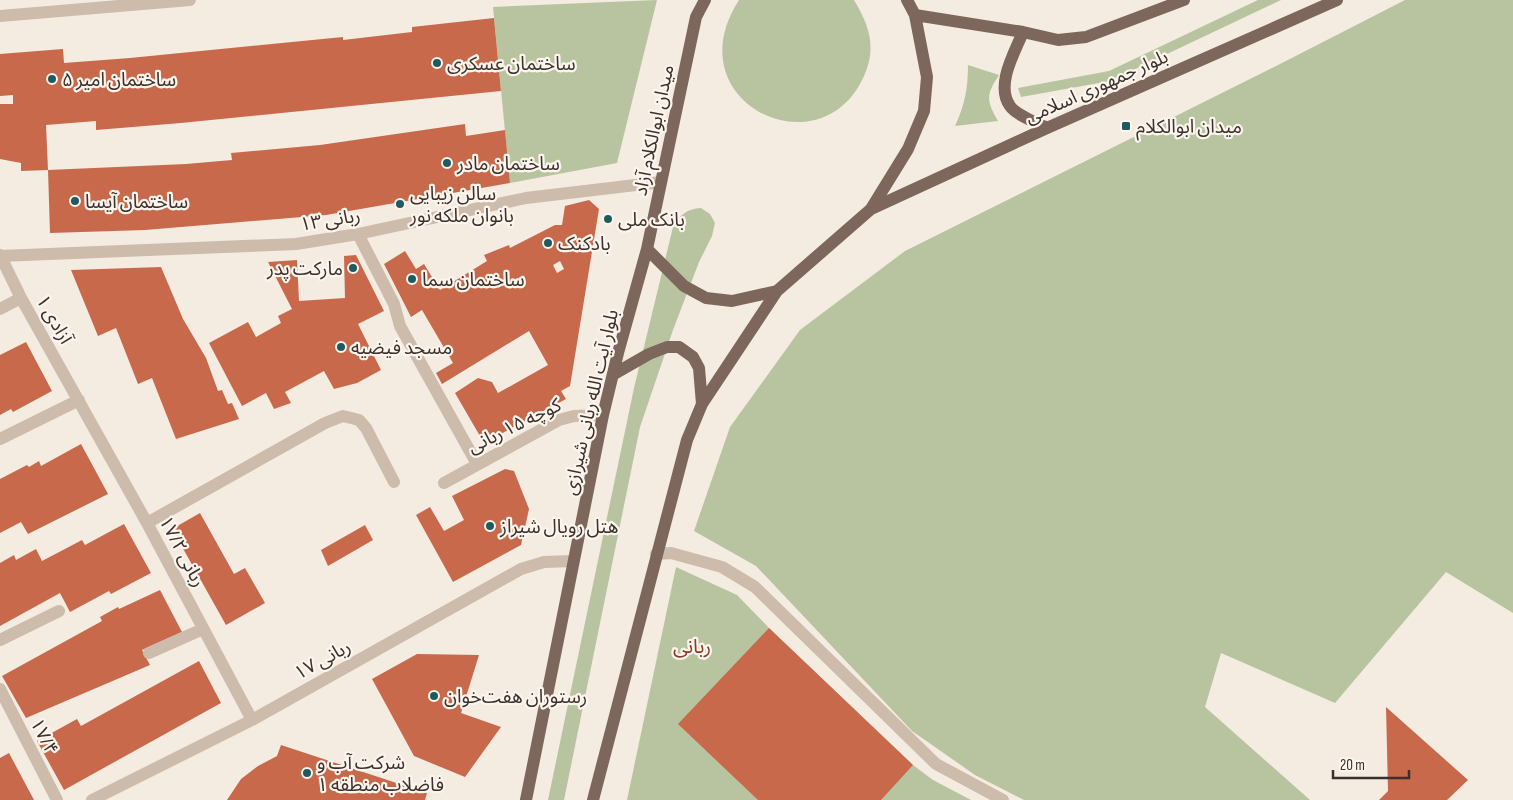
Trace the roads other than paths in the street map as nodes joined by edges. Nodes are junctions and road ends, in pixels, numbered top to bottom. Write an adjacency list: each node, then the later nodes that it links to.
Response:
1 (190, 0): 8 (street)
2 (697, 0): 9 (main road)
3 (705, 0): 9 (main road, میدان ابوالکلام آزاد)
4 (907, 0): 7 (main road)
5 (1184, 0): 10 (main road)
6 (1337, 0): 11 (main road, بلوار جمهوری اسلامی)
7 (915, 15): 10 (main road); 13 (main road)
8 (0, 16)
9 (696, 17): 12 (main road, میدان ابوالکلام آزاد)
10 (1023, 32): 11 (main road)
11 (1047, 128): 13 (main road, بلوار جمهوری اسلامی)
12 (661, 182): 14 (street, ربانی ۱۳); 15 (main road, میدان ابوالکلام آزاد)
13 (871, 209): 17 (main road)
14 (358, 234): 16 (street, ربانی ۱۳); 25 (street)
15 (647, 249): 17 (main road); 20 (main road, بلوار آیت الله ربانی شیرازی)
16 (0, 255): 18 (street, آزادی ۱)
17 (777, 291): 22 (main road)
18 (21, 298): 19 (street); 21 (street, آزادی ۱)
19 (0, 308)
20 (614, 374): 22 (main road); 23 (main road, بلوار آیت الله ربانی شیرازی)
21 (79, 400): 24 (street); 28 (street, ربانی ۱۷/۲)
22 (702, 404): 29 (main road)
23 (603, 415): 25 (street, کوچه ۱۵ ربانی); 30 (main road, بلوار آیت الله ربانی شیرازی)
24 (0, 439)
25 (477, 464): 27 (street, کوچه ۱۵ ربانی)
26 (394, 482): 28 (street)
27 (444, 482)
28 (147, 523): 32 (street, ربانی ۱۷/۲)
29 (656, 554): 40 (main road); 41 (street)
30 (573, 560): 36 (street, ربانی ۱۷); 39 (main road, بلوار آیت الله ربانی شیرازی)
31 (59, 611): 33 (street)
32 (203, 630): 34 (street); 36 (street, ربانی ۱۷/۲)
33 (0, 640)
34 (150, 653)
35 (0, 689): 37 (street, ۱۷/۴)
36 (252, 720): 38 (street, ربانی ۱۷)
37 (57, 800)
38 (92, 800)
39 (526, 800)
40 (593, 800)
41 (1003, 800)

